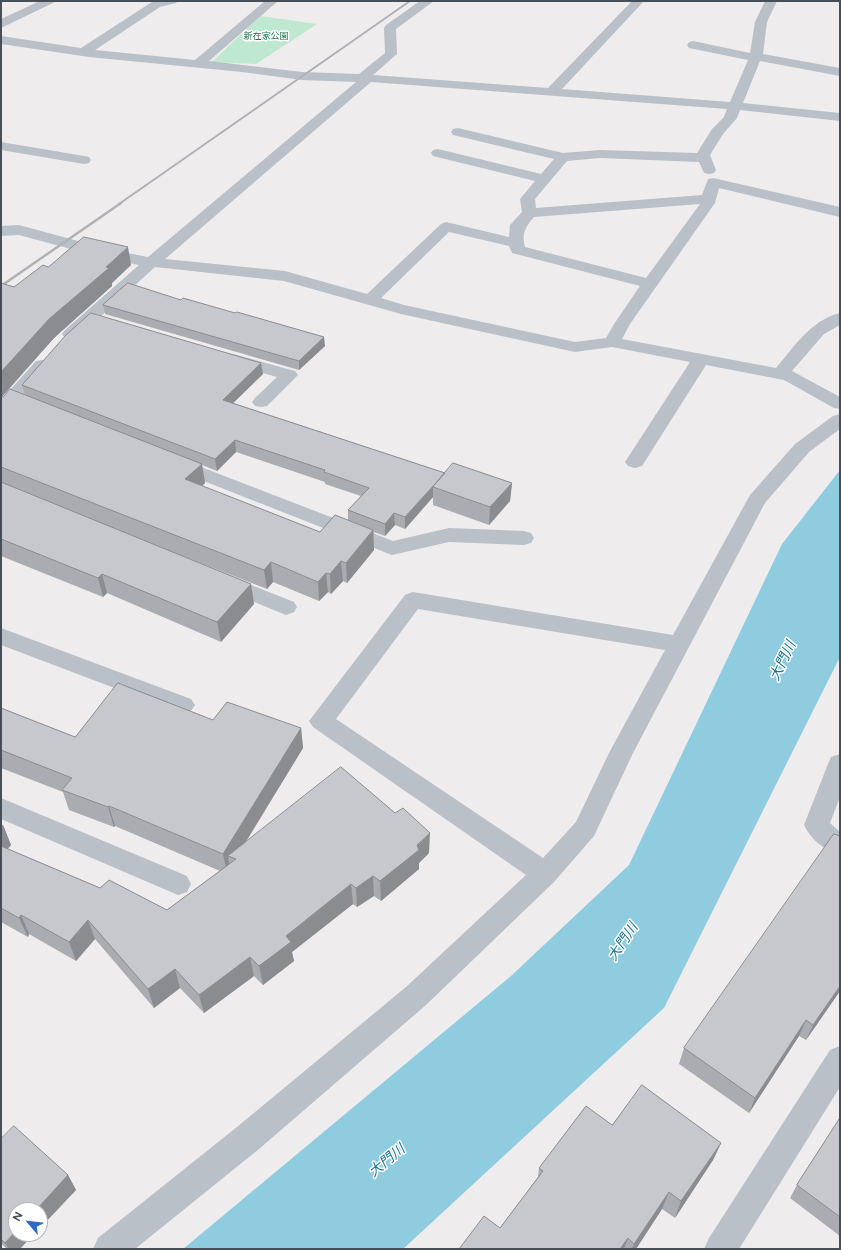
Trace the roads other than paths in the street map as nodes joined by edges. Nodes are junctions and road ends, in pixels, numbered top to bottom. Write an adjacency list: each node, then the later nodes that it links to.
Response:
1 (49, 1): 7 (street)
2 (172, 1): 11 (street)
3 (272, 1): 14 (street)
4 (428, 1): 16 (street)
5 (638, 1): 17 (street)
6 (770, 1): 13 (street)
7 (1, 24)
8 (1, 40): 9 (street)
9 (15, 43): 11 (street); 12 (street)
10 (693, 45): 13 (street)
11 (83, 52): 14 (street)
12 (1, 53)
13 (755, 57): 15 (street); 18 (street)
14 (199, 63): 16 (street)
15 (840, 72)
16 (364, 78): 17 (street); 33 (street)
17 (552, 92): 18 (street)
18 (735, 106): 19 (street); 24 (street)
19 (840, 117)
20 (458, 132): 23 (street)
21 (1, 146): 25 (street)
22 (438, 153): 26 (street)
23 (563, 157): 24 (street); 26 (street)
24 (704, 158): 27 (street)
25 (84, 160)
26 (545, 179): 30 (street)
27 (712, 182): 28 (street); 29 (street)
28 (709, 199): 30 (street); 34 (street)
29 (840, 212)
30 (530, 213): 32 (street)
31 (1, 231): 33 (street)
32 (516, 243): 34 (street); 35 (street)
33 (152, 262): 35 (street); 43 (street)
34 (650, 284): 37 (street)
35 (370, 300): 37 (street)
36 (840, 318): 40 (street)
37 (612, 342): 39 (street)
38 (220, 355): 41 (street)
39 (701, 359): 40 (street); 46 (street)
40 (780, 374): 42 (street)
41 (260, 402)
42 (840, 404)
43 (13, 405)
44 (840, 420): 51 (street)
45 (158, 456): 47 (street)
46 (635, 462)
47 (524, 538)
48 (205, 574): 49 (street)
49 (286, 607)
50 (1, 636): 52 (street)
51 (679, 644): 56 (street); 56 (street)
52 (183, 705)
53 (840, 764): 55 (street)
54 (1, 808): 57 (street)
55 (840, 844)
56 (545, 874): 59 (street)
57 (178, 884)
58 (840, 1060): 60 (street)
59 (109, 1249)
60 (720, 1249)

